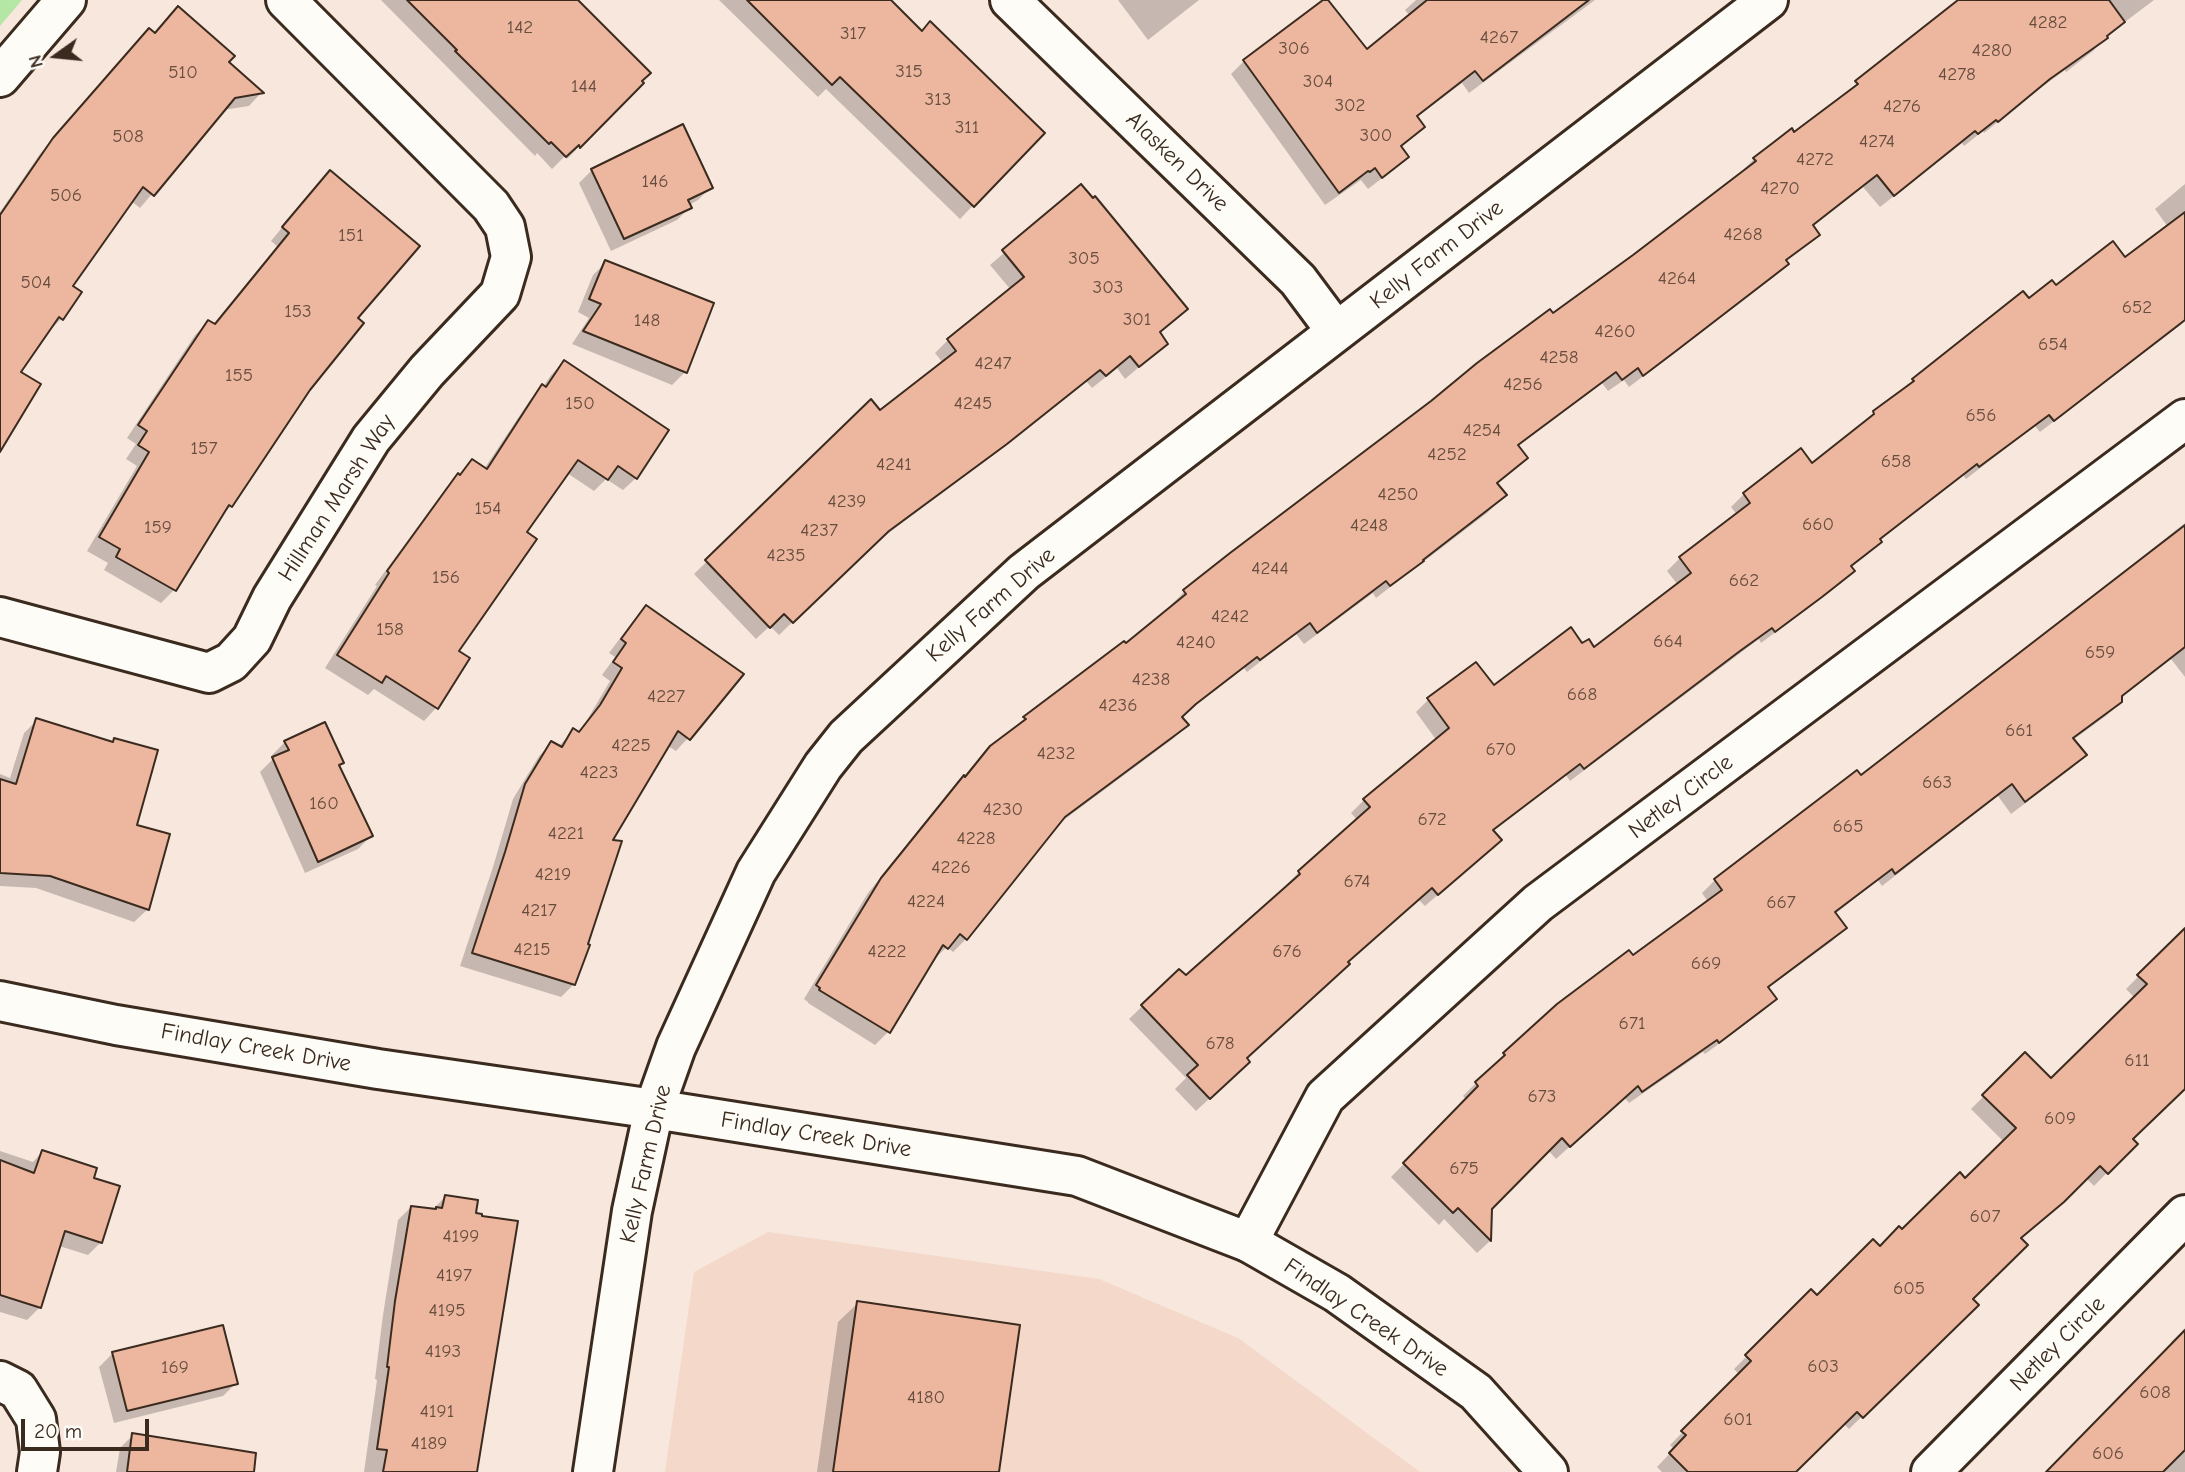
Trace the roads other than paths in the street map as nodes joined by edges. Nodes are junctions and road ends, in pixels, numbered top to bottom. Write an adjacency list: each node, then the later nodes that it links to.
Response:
1 (66, 0): 5 (street)
2 (286, 0): 8 (street, Hillman Marsh Way)
3 (1010, 0): 6 (street, Alasken Drive)
4 (1768, 0): 6 (street, Kelly Farm Drive)
5 (0, 76)
6 (1336, 331): 10 (street, Kelly Farm Drive)
7 (2185, 419): 12 (street, Netley Circle)
8 (0, 617)
9 (0, 1001): 10 (street, Findlay Creek Drive)
10 (654, 1109): 12 (street, Findlay Creek Drive); 15 (street, Kelly Farm Drive)
11 (2185, 1215): 17 (street, Netley Circle)
12 (1248, 1242): 16 (street, Findlay Creek Drive)
13 (0, 1381): 14 (street)
14 (37, 1472)
15 (593, 1472)
16 (1548, 1472)
17 (1931, 1472)

